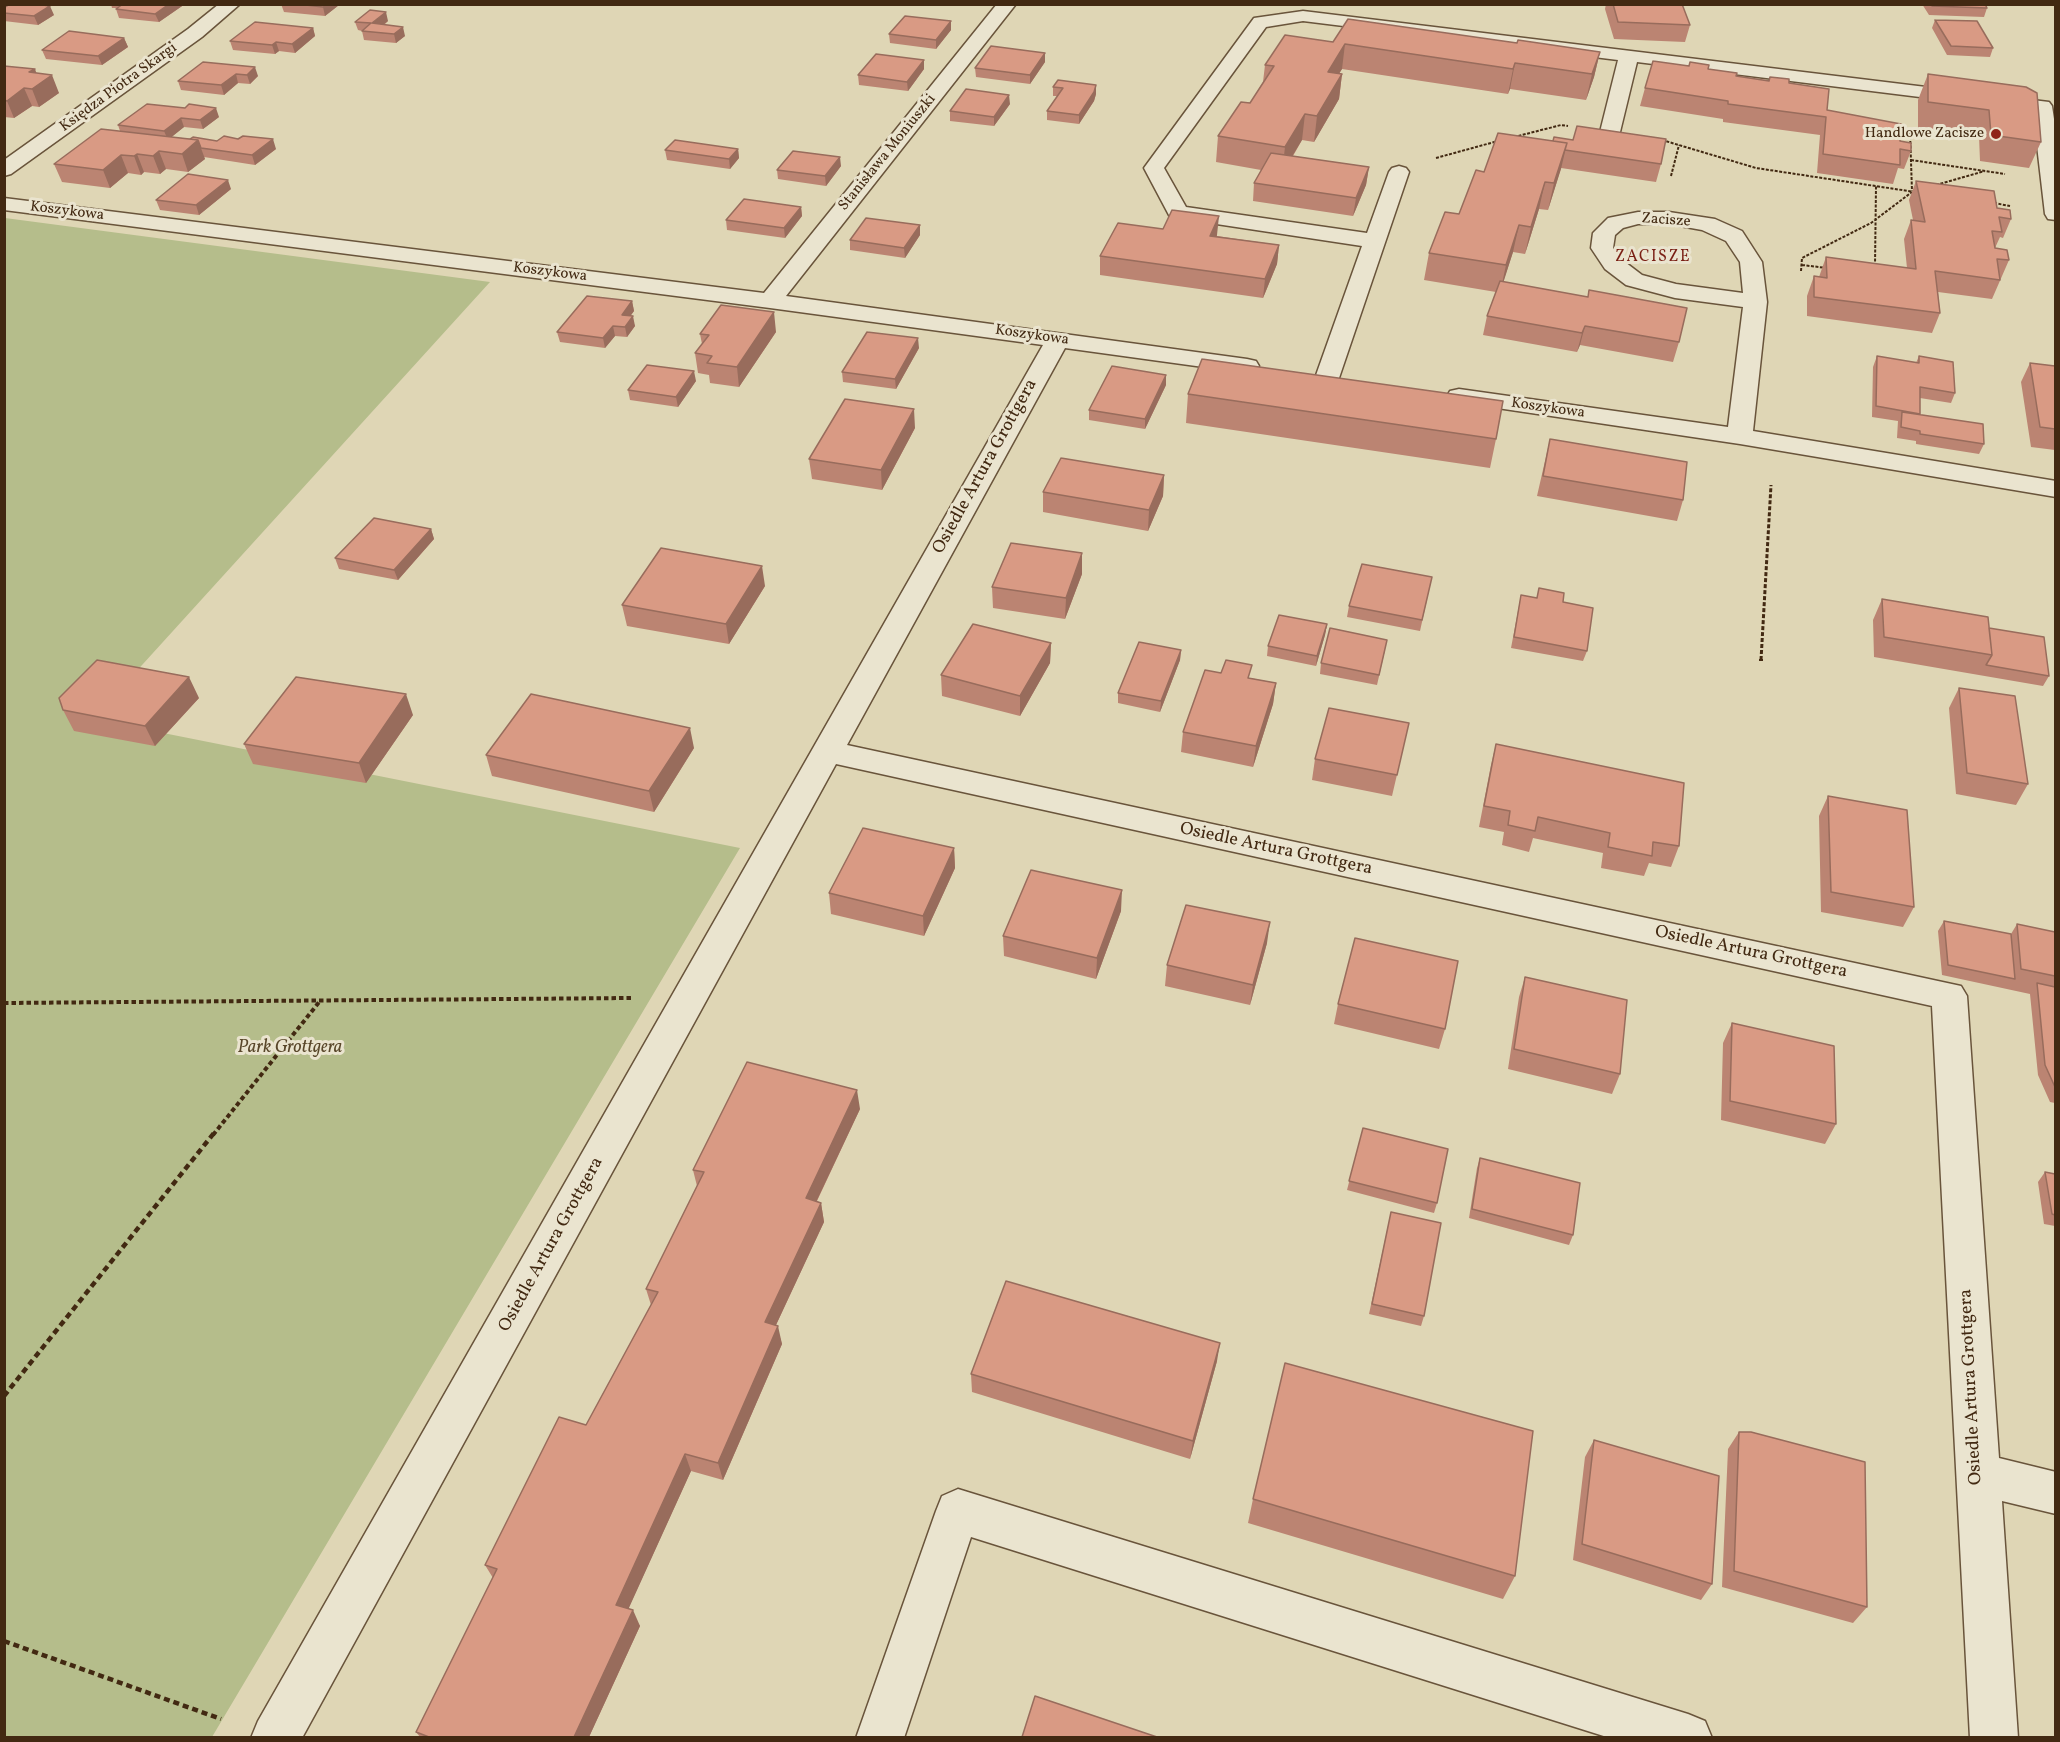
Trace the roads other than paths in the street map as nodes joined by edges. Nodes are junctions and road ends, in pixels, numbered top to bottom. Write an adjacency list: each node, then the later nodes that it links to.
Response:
1 (231, 4): 6 (street, Księdza Piotra Skargi)
2 (1007, 4): 11 (street, Stanisława Moniuszki)
3 (1629, 55): 4 (street); 5 (street); 10 (street)
4 (2048, 107): 9 (street)
5 (1610, 132)
6 (4, 171)
7 (1399, 172): 10 (street)
8 (4, 204): 11 (street, Koszykowa)
9 (2055, 213)
10 (1375, 241): 16 (street)
11 (770, 301): 13 (street, Koszykowa)
12 (1755, 302): 12 (street, Zacisze); 19 (street, Zacisze)
13 (1058, 339): 14 (street, Koszykowa); 21 (street, Osiedle Artura Grottgera)
14 (1269, 370)
15 (1304, 375): 16 (street)
16 (1328, 378): 17 (street)
17 (1351, 381)
18 (1434, 393): 19 (street, Koszykowa)
19 (1740, 436): 20 (street, Koszykowa)
20 (2055, 489)
21 (828, 752): 22 (street, Osiedle Artura Grottgera); 24 (street, Osiedle Artura Grottgera)
22 (1977, 1474): 23 (street); 27 (street, Osiedle Artura Grottgera)
23 (2055, 1493)
24 (275, 1737)
25 (880, 1737): 26 (street)
26 (1688, 1737)
27 (1994, 1737)

